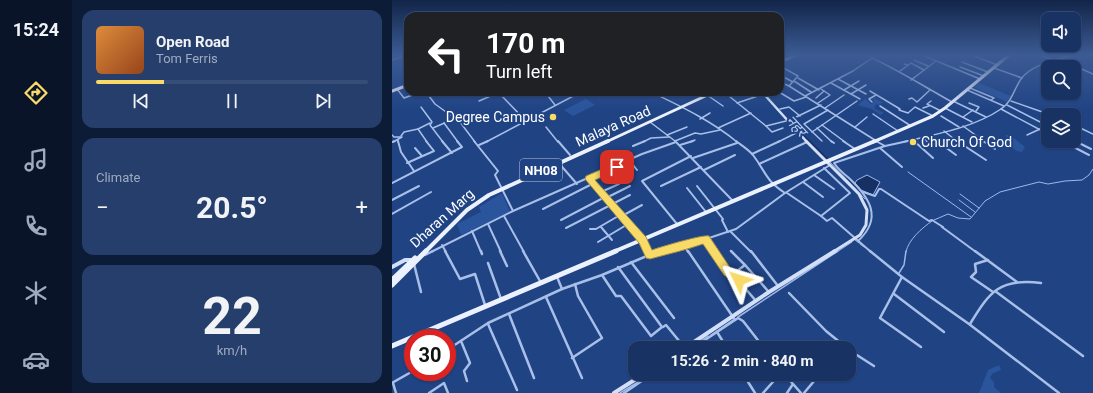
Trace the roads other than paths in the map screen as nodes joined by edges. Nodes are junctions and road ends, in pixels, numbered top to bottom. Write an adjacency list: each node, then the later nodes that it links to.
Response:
1 (793, 73): 12 (street)
2 (847, 73): 14 (street)
3 (903, 73): 16 (street)
4 (920, 73): 16 (street)
5 (978, 73): 10 (street)
6 (987, 73): 10 (main road)
7 (1012, 73): 13 (street)
8 (1028, 73): 13 (street)
9 (966, 74): 15 (street)
10 (984, 76): 15 (main road)
11 (784, 78): 18 (street)
12 (798, 78): 18 (street); 26 (street)
13 (1022, 78): 56 (street)
14 (838, 79): 19 (street); 21 (street)
15 (980, 79): 27 (main road)
16 (911, 80): 30 (street)
17 (859, 81): 21 (street)
18 (794, 82): 24 (street); 34 (street)
19 (830, 83): 26 (street); 28 (street)
20 (784, 84): 24 (street)
21 (852, 85): 28 (street); 29 (street)
22 (866, 85): 29 (street)
23 (404, 86): 25 (main road)
24 (789, 86): 51 (street)
25 (397, 89): 31 (main road); 40 (street)
26 (820, 89): 32 (street); 34 (street)
27 (968, 89): 61 (main road); 71 (street)
28 (844, 90): 35 (street)
29 (858, 90): 35 (street); 36 (street)
30 (930, 90): 55 (street); 61 (street)
31 (392, 91)
32 (824, 91): 53 (street); 63 (street)
33 (870, 91): 39 (street)
34 (811, 92): 51 (street)
35 (851, 94): 54 (street)
36 (866, 94)
37 (784, 95): 51 (street)
38 (844, 95): 73 (street)
39 (876, 95): 60 (street); 87 (street)
40 (409, 96)
41 (429, 96): 90 (street)
42 (490, 96): 57 (street)
43 (503, 96): 94 (street)
44 (548, 96): 65 (street)
45 (573, 96): 65 (street)
46 (661, 96): 67 (street)
47 (703, 96): 67 (main road, Malaya Road / NH08)
48 (710, 96): 68 (street)
49 (729, 96): 62 (street)
50 (766, 96): 95 (street)
51 (806, 96): 63 (street)
52 (755, 97): 62 (street)
53 (816, 98)
54 (860, 99)
55 (909, 99)
56 (1010, 100): 71 (street); 80 (street)
57 (479, 101)
58 (857, 101): 85 (street)
59 (931, 101): 70 (street)
60 (872, 102)
61 (953, 102): 76 (main road); 79 (street)
62 (737, 103): 83 (street)
63 (818, 103): 66 (street)
64 (969, 103): 81 (street)
65 (556, 105): 94 (street)
66 (821, 105): 73 (street); 86 (street)
67 (680, 106): 93 (street); 96 (main road, Malaya Road / NH08); 100 (main road, NH08)
68 (723, 106)
69 (880, 106): 104 (street)
70 (931, 106): 74 (street); 76 (street)
71 (1006, 106): 77 (street); 101 (street)
72 (421, 107): 98 (street)
73 (825, 108): 78 (street)
74 (923, 108)
75 (780, 109): 86 (street)
76 (943, 109): 87 (main road); 92 (street)
77 (1000, 109): 89 (street); 116 (street)
78 (828, 110): 85 (street); 120 (street)
79 (973, 110): 81 (street); 92 (street)
80 (1041, 111)
81 (976, 112): 89 (street)
82 (710, 113): 93 (street)
83 (751, 113): 103 (street); 115 (street)
84 (873, 114): 117 (street)
85 (837, 115): 102 (street); 108 (street)
86 (800, 116): 95 (street)
87 (933, 116): 104 (main road)
88 (941, 116): 109 (street)
89 (986, 116): 97 (street)
90 (456, 118): 99 (street); 141 (street)
91 (867, 118): 108 (street)
92 (963, 118): 97 (street)
93 (700, 119): 115 (street)
94 (525, 120): 141 (street)
95 (788, 120): 103 (street); 119 (street)
96 (650, 121): 100 (main road, Malaya Road / NH08); 123 (street)
97 (972, 122): 105 (street)
98 (430, 123): 110 (street); 114 (street)
99 (444, 123): 110 (street); 151 (street)
100 (643, 123): 153 (main road, NH08); 162 (main road, Malaya Road / NH08)
101 (1041, 123)
102 (822, 125): 112 (street); 150 (street)
103 (766, 126): 111 (street)
104 (912, 126): 117 (main road)
105 (963, 126): 109 (street); 148 (street)
106 (546, 127): 153 (street)
107 (687, 127): 123 (street)
108 (855, 127): 132 (street)
109 (959, 127): 118 (street)
110 (433, 128): 151 (street)
111 (783, 128)
112 (817, 128): 120 (street); 138 (street)
113 (1081, 128): 121 (street)
114 (418, 129): 126 (street); 157 (street)
115 (719, 129): 133 (street); 137 (street)
116 (1040, 129): 125 (street)
117 (899, 131): 132 (main road)
118 (944, 131): 124 (street); 161 (street)
119 (798, 132): 136 (street); 152 (street)
120 (812, 132): 134 (street)
121 (1093, 134)
122 (392, 135): 126 (street)
123 (667, 135): 127 (street)
124 (926, 135): 128 (street); 155 (street)
125 (1026, 135)
126 (401, 136): 130 (street)
127 (669, 137): 133 (street); 143 (street)
128 (922, 137): 129 (street); 139 (street)
129 (912, 139): 144 (street); 159 (street)
130 (398, 140): 135 (street); 163 (street)
131 (695, 140): 142 (street)
132 (876, 140): 144 (street); 150 (main road)
133 (675, 141): 142 (street); 160 (street)
134 (822, 141)
135 (392, 142)
136 (808, 142): 164 (street); 165 (street)
137 (737, 143): 152 (street); 158 (street)
138 (834, 143)
139 (931, 144)
140 (1081, 144): 149 (street)
141 (479, 145): 184 (street)
142 (680, 145): 158 (street)
143 (634, 146)
144 (885, 146): 145 (street)
145 (880, 147): 167 (street); 190 (street)
146 (415, 148): 157 (street)
147 (1076, 148): 156 (street)
148 (995, 149)
149 (1091, 149)
150 (856, 150): 164 (main road)
151 (452, 153): 171 (street)
152 (752, 154): 165 (street)
153 (570, 155): 162 (main road, NH08)
154 (735, 155): 170 (street)
155 (956, 155)
156 (1089, 155)
157 (422, 156): 163 (street)
158 (692, 157): 166 (street); 209 (street)
159 (933, 158)
160 (630, 160): 169 (street); 173 (street)
161 (986, 160)
162 (557, 162): 177 (street); 184 (main road, Malaya Road / NH08)
163 (407, 163): 171 (street)
164 (829, 163): 168 (street); 179 (main road); 216 (street)
165 (759, 164): 179 (street)
166 (701, 167): 170 (street); 182 (street)
167 (902, 167)
168 (824, 168): 172 (street); 205 (street)
169 (637, 170)
170 (704, 170): 195 (street)
171 (414, 171): 175 (street)
172 (814, 174): 174 (street); 186 (street)
173 (589, 179): 176 (street); 177 (street)
174 (803, 182): 189 (street); 192 (street)
175 (392, 183)
176 (594, 183): 188 (street); 198 (street)
177 (577, 184): 200 (street)
178 (619, 184): 188 (street)
179 (772, 184): 189 (street); 195 (main road)
180 (419, 186): 194 (street)
181 (630, 186): 193 (street)
182 (661, 186)
183 (697, 186): 199 (street)
184 (502, 187): 200 (street); 227 (main road, Malaya Road / NH08)
185 (687, 188): 201 (street)
186 (834, 189)
187 (431, 192): 202 (street)
188 (601, 192): 193 (street)
189 (786, 192): 205 (street); 214 (street)
190 (862, 192): 221 (street); 228 (street)
191 (630, 195): 196 (street)
192 (823, 197)
193 (605, 198): 196 (street); 206 (street)
194 (392, 200)
195 (732, 201): 199 (main road)
196 (612, 205): 203 (street); 211 (street)
197 (642, 205): 203 (street)
198 (543, 209)
199 (716, 209): 201 (main road); 214 (street)
200 (513, 211): 204 (street)
201 (706, 213): 209 (main road)
202 (392, 214)
203 (621, 215): 208 (street); 210 (street)
204 (504, 216): 207 (street); 241 (street)
205 (821, 216): 216 (street)
206 (561, 220)
207 (488, 224): 213 (street); 232 (street)
208 (628, 224): 215 (street); 219 (street)
209 (678, 225): 219 (main road)
210 (601, 227): 212 (street); 215 (street)
211 (566, 228)
212 (590, 229)
213 (472, 231): 222 (street); 225 (street)
214 (729, 232): 217 (street); 245 (street)
215 (608, 236): 218 (street); 220 (street)
216 (854, 238): 221 (street); 245 (street)
217 (705, 239): 223 (street); 235 (street)
218 (612, 240)
219 (642, 240): 226 (street); 237 (main road)
220 (598, 242)
221 (858, 242): 238 (street)
222 (442, 245): 227 (street); 255 (street)
223 (685, 246): 226 (street); 258 (street)
224 (731, 251): 231 (street)
225 (482, 254)
226 (650, 255): 229 (street)
227 (414, 260): 233 (street); 239 (main road, Dharan Marg / NH08); 244 (main road, Malaya Road / NH08); 247 (street)
228 (988, 260): 240 (street); 249 (street)
229 (631, 262): 234 (street); 257 (street)
230 (488, 263): 253 (street)
231 (745, 265): 235 (street); 248 (street)
232 (507, 266)
233 (392, 267)
234 (618, 267): 236 (street); 236 (street)
235 (733, 274): 254 (street)
236 (602, 275): 243 (street)
237 (557, 277): 241 (main road); 246 (street)
238 (902, 277): 251 (street); 260 (street)
239 (392, 280)
240 (1017, 282): 242 (street); 249 (street)
241 (542, 283): 253 (main road)
242 (1041, 283)
243 (575, 284): 246 (street); 276 (street)
244 (392, 285)
245 (778, 287): 248 (street)
246 (562, 289): 252 (street)
247 (421, 292)
248 (769, 292): 254 (street)
249 (994, 292): 260 (street); 275 (street)
250 (789, 293): 270 (street)
251 (894, 293): 263 (street); 273 (street)
252 (546, 296): 256 (street); 276 (street)
253 (501, 300): 255 (main road)
254 (756, 300): 258 (street)
255 (485, 306): 272 (main road)
256 (508, 314): 259 (street); 279 (street)
257 (674, 318)
258 (734, 318): 262 (street); 266 (street); 269 (street)
259 (488, 323): 264 (street); 290 (street)
260 (970, 324): 300 (street)
261 (663, 327): 265 (street)
262 (717, 332): 267 (street); 268 (street)
263 (944, 332)
264 (461, 341): 271 (street); 281 (street)
265 (679, 341)
266 (696, 341)
267 (704, 341)
268 (723, 341)
269 (759, 341)
270 (837, 341)
271 (456, 344)
272 (392, 346)
273 (921, 347)
274 (856, 355): 277 (street)
275 (1083, 356)
276 (572, 358): 280 (street)
277 (874, 366)
278 (404, 376): 288 (street)
279 (534, 378)
280 (582, 378)
281 (467, 381)
282 (633, 381): 294 (street)
283 (642, 381): 295 (street)
284 (747, 381): 296 (street)
285 (774, 381): 297 (street)
286 (790, 381): 289 (street)
287 (813, 381): 299 (street)
288 (392, 383): 291 (street)
289 (793, 384): 298 (street); 299 (street)
290 (517, 390)
291 (396, 393)
292 (429, 393): 293 (street)
293 (448, 393)
294 (614, 393)
295 (624, 393)
296 (755, 393)
297 (763, 393)
298 (787, 393)
299 (802, 393)
300 (1059, 393)

